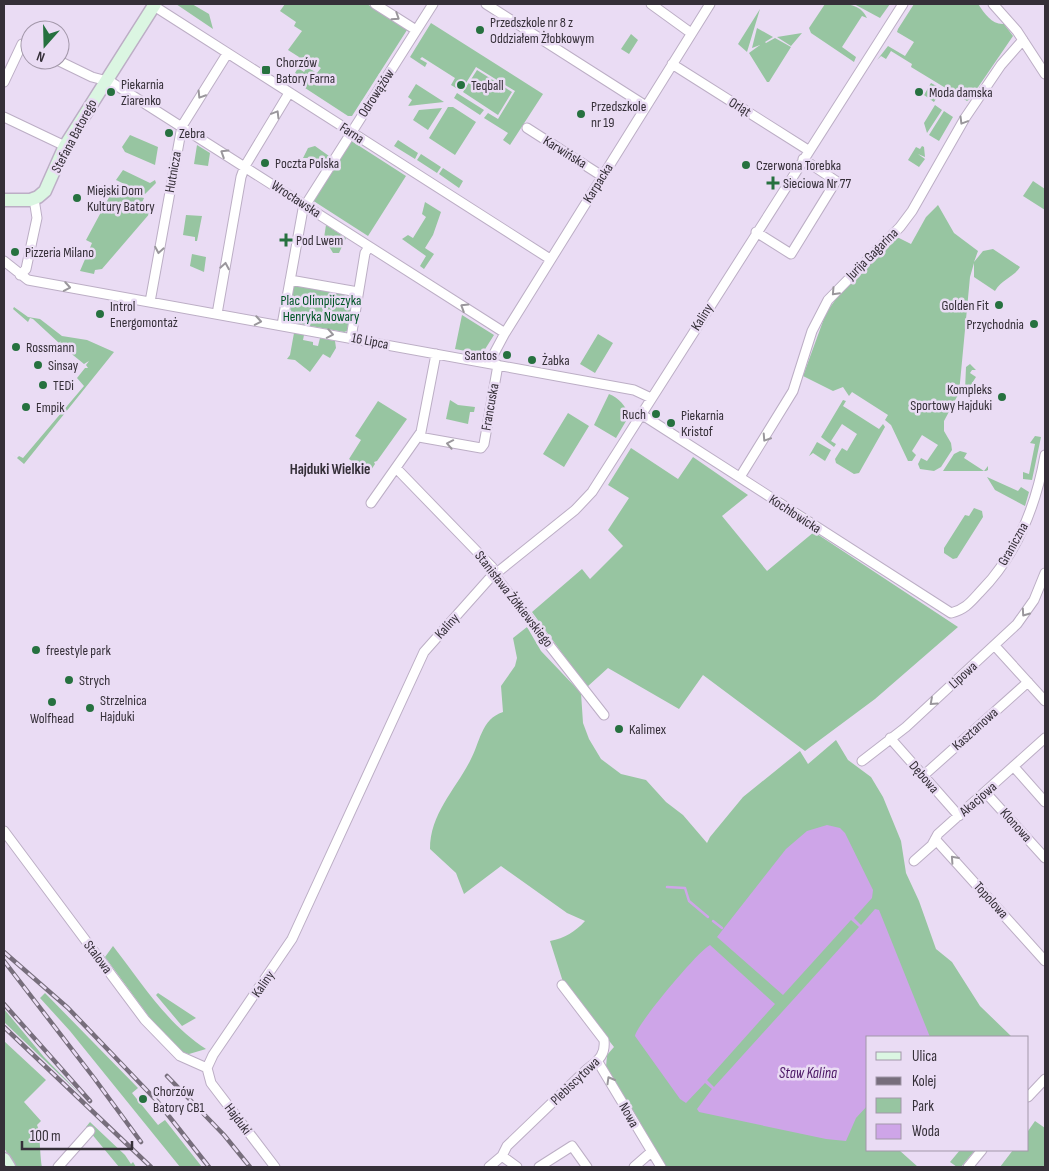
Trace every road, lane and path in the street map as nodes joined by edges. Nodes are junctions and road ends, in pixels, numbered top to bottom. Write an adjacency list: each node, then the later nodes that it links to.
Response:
1 (375, 4): 9 (street, one-way to 9)
2 (433, 4): 9 (street, Odrowążów)
3 (486, 4): 20 (street)
4 (651, 4): 10 (street)
5 (710, 4): 10 (street, Karpacka)
6 (902, 4): 26 (street, Kaliny)
7 (993, 4): 11 (street)
8 (154, 5): 12 (street, Farna); 17 (street, Stefana Batorego)
9 (416, 30): 24 (street, Odrowążów)
10 (691, 32): 14 (street, Karpacka)
11 (1023, 40): 16 (street); 52 (street, Jurija Gagarina, one-way to 52)
12 (227, 54): 19 (street, Farna); 22 (street, Hutnicza, one-way to 22)
13 (20, 56): 18 (street)
14 (672, 64): 20 (street, Karpacka); 26 (street, Orląt)
15 (70, 67): 17 (street, Wrocławska)
16 (1045, 74)
17 (105, 80): 22 (street, Wrocławska); 25 (street, Stefana Batorego)
18 (4, 82)
19 (289, 93): 24 (street, Farna); 28 (street, one-way to 19)
20 (646, 106): 29 (street, Karpacka)
21 (4, 116): 25 (street)
22 (182, 126): 28 (street, Wrocławska, one-way to 22); 40 (street, Hutnicza, one-way to 40)
23 (527, 128): 29 (street, Karwińska)
24 (351, 132): 32 (street, Odrowążów); 35 (street, Farna)
25 (65, 146): 30 (street, Stefana Batorego)
26 (808, 150): 27 (street, Kaliny)
27 (803, 159): 33 (street, Kaliny); 33 (street)
28 (244, 166): 32 (street, Wrocławska); 41 (street, one-way to 28)
29 (602, 176): 35 (street, Karpacka)
30 (34, 199): 31 (street); 37 (street)
31 (4, 200)
32 (305, 205): 34 (street, Wrocławska); 38 (street, Odrowążów)
33 (756, 232): 47 (street, Kaliny)
34 (369, 247): 39 (street); 43 (street, Wrocławska, one-way to 34)
35 (550, 259): 43 (street, Karpacka)
36 (4, 261): 37 (street, 16 Lipca)
37 (20, 275): 40 (street, 16 Lipca, one-way to 40)
38 (290, 280): 39 (street); 42 (street, Odrowążów)
39 (358, 292): 44 (street)
40 (150, 302): 41 (street, 16 Lipca)
41 (216, 314): 42 (street, 16 Lipca, one-way to 42)
42 (282, 325): 44 (street, 16 Lipca, one-way to 44)
43 (505, 333): 46 (street, Karpacka)
44 (351, 338): 45 (street, 16 Lipca)
45 (436, 354): 46 (street, 16 Lipca); 49 (street)
46 (493, 364): 47 (street, 16 Lipca); 49 (street, Francuska, one-way to 49)
47 (651, 398): 48 (street, Kaliny)
48 (641, 414): 52 (street, Kochłowicka); 55 (street, Kaliny)
49 (419, 437): 51 (street)
50 (1045, 455): 56 (street, Graniczna)
51 (396, 468): 53 (street); 55 (street, Stanisława Żółkiewskiego)
52 (740, 477): 56 (street, Kochłowicka)
53 (371, 503)
54 (1045, 573): 57 (street, Lipowa, one-way to 57)
55 (495, 574): 60 (street, Stanisława Żółkiewskiego); 76 (street, Kaliny)
56 (951, 613)
57 (995, 646): 58 (street); 61 (street, Lipowa, one-way to 61)
58 (1028, 682): 59 (street); 65 (street, Kasztanowa)
59 (1045, 701)
60 (604, 715)
61 (890, 738): 63 (street, Lipowa); 65 (street, Dębowa)
62 (1045, 738): 64 (street, Akacjowa)
63 (862, 761)
64 (1014, 767): 66 (street, Akacjowa); 67 (street)
65 (923, 776): 68 (street, Dębowa)
66 (986, 793): 68 (street, Akacjowa); 71 (street, Klonowa)
67 (1045, 802)
68 (959, 816): 70 (street, Akacjowa)
69 (4, 831): 76 (street, Stalowa)
70 (935, 839): 72 (street, Akacjowa); 73 (street, Topolowa, one-way to 70)
71 (1045, 858)
72 (914, 861)
73 (1045, 961)
74 (562, 985): 75 (street, Plebiscytowa)
75 (598, 1062): 81 (street, Nowa, one-way to 75); 82 (street, Plebiscytowa)
76 (207, 1068): 86 (street, Hajduki)
77 (1045, 1079): 78 (street)
78 (1029, 1096)
79 (90, 1131): 85 (street)
80 (981, 1151): 93 (street)
81 (650, 1153): 91 (street); 92 (street, Nowa)
82 (502, 1156): 87 (street, Plebiscytowa); 88 (street)
83 (4, 1159): 84 (street)
84 (10, 1167)
85 (58, 1167)
86 (275, 1167)
87 (489, 1167)
88 (517, 1167)
89 (539, 1167): 90 (street)
90 (586, 1167)
91 (634, 1167)
92 (661, 1167)
93 (968, 1167)

